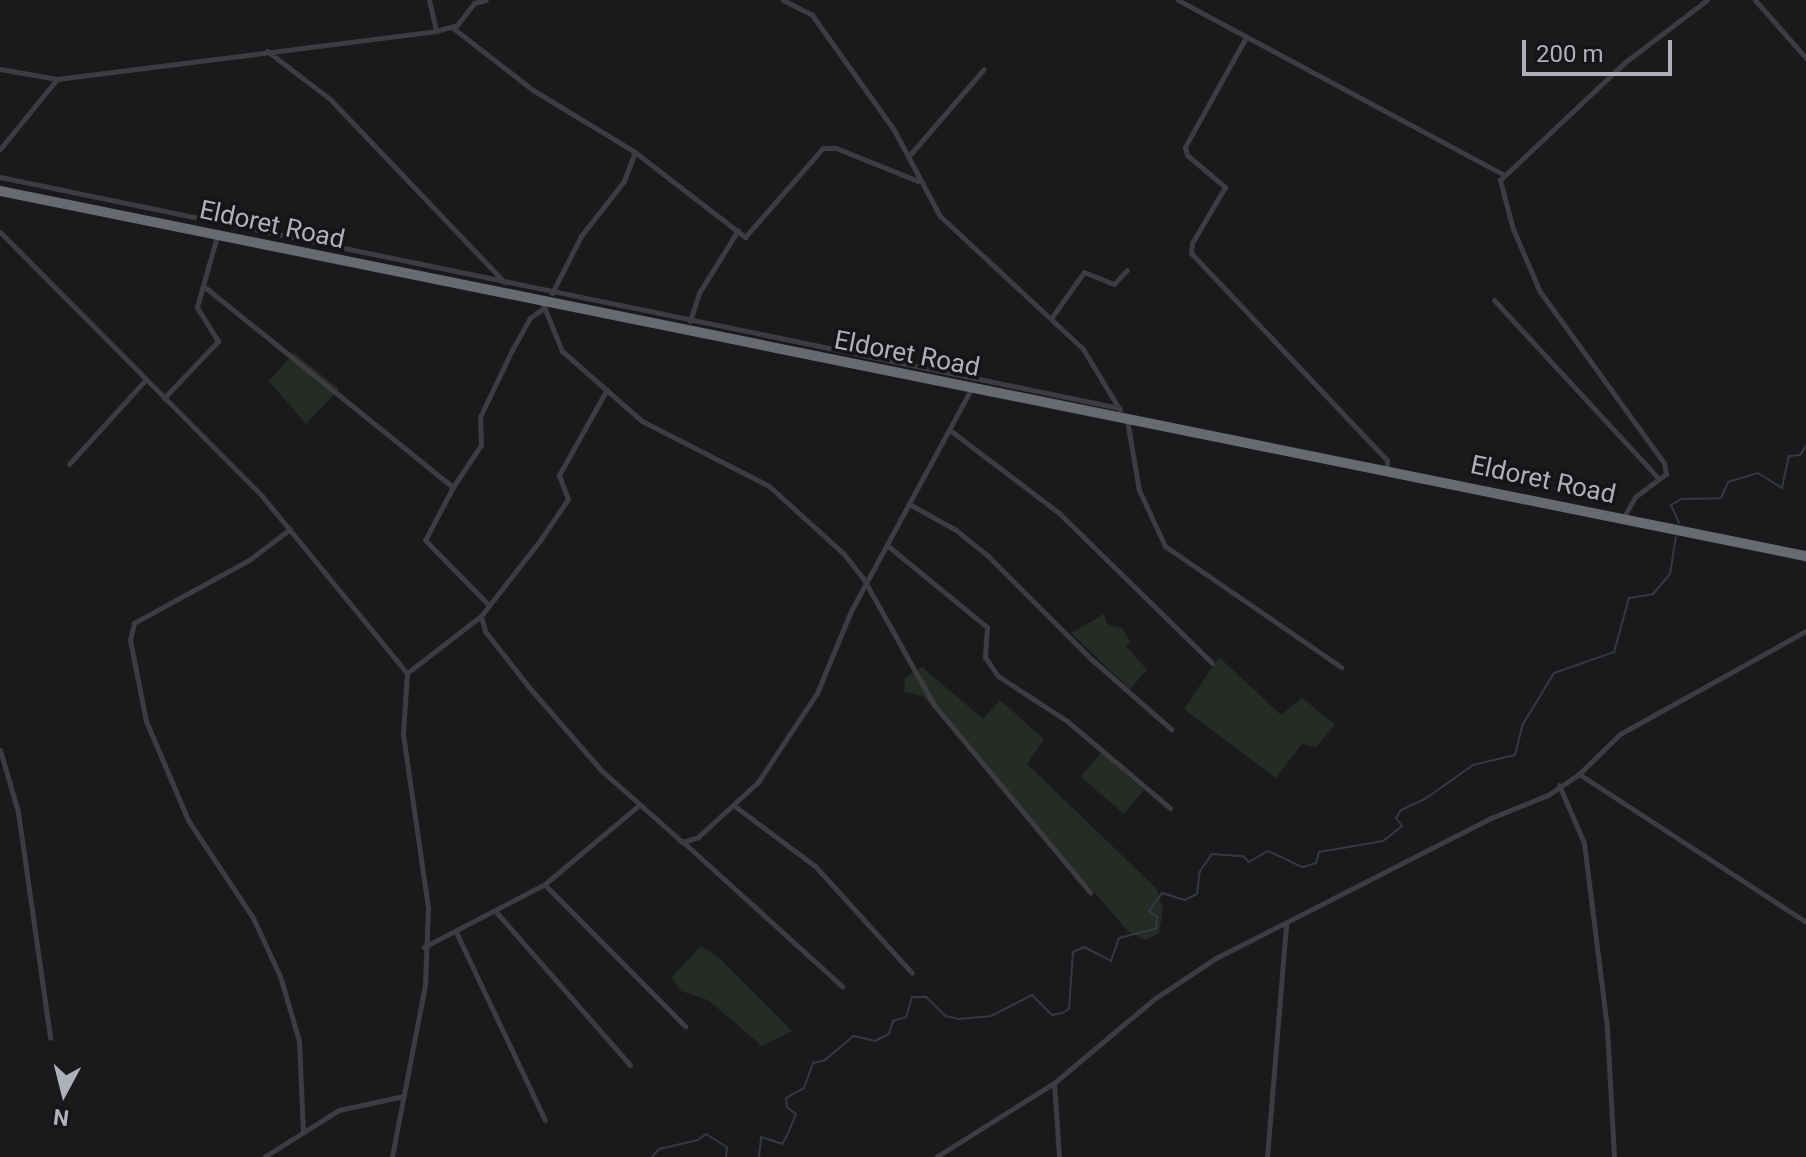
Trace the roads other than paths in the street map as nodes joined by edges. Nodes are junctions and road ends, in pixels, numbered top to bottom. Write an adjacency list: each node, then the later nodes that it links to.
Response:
1 (429, 0): 9 (street)
2 (486, 0): 7 (street)
3 (783, 0): 18 (street)
4 (1178, 0): 10 (street)
5 (1707, 0): 19 (street)
6 (1755, 0): 12 (street)
7 (474, 2): 8 (street)
8 (453, 28): 9 (street); 17 (street)
9 (436, 31): 11 (street)
10 (1245, 39): 19 (street); 40 (street)
11 (267, 51): 15 (street); 27 (street)
12 (1806, 58)
13 (0, 69): 15 (street)
14 (984, 69): 18 (street)
15 (57, 79): 16 (street)
16 (0, 149)
17 (635, 152): 23 (street); 30 (street)
18 (908, 157): 21 (street)
19 (1504, 175): 41 (street)
20 (0, 177): 27 (street)
21 (919, 181): 23 (street); 31 (street)
22 (0, 191): 25 (highway, Eldoret Road)
23 (738, 229): 32 (street)
24 (0, 232): 33 (street)
25 (217, 236): 28 (street); 30 (highway, Eldoret Road)
26 (1127, 270): 31 (street)
27 (505, 282): 30 (street)
28 (206, 288): 36 (street); 42 (street)
29 (1494, 300): 41 (street)
30 (546, 302): 32 (street); 34 (street); 35 (highway, Eldoret Road); 42 (street)
31 (1052, 317): 37 (street)
32 (690, 321): 37 (street)
33 (146, 379): 36 (street); 39 (street)
34 (607, 389): 48 (street); 49 (street)
35 (971, 389): 37 (highway, Eldoret Road); 38 (street)
36 (164, 398): 45 (street)
37 (1123, 416): 40 (highway, Eldoret Road); 53 (street)
38 (951, 431): 43 (street); 52 (street)
39 (69, 464)
40 (1387, 470): 44 (highway, Eldoret Road)
41 (1658, 478): 44 (street)
42 (453, 487): 49 (street)
43 (911, 505): 46 (street); 55 (street)
44 (1622, 519): 47 (highway, Eldoret Road)
45 (290, 529): 54 (street); 78 (street)
46 (888, 546): 48 (street); 61 (street)
47 (1806, 556)
48 (866, 583): 60 (street); 64 (street)
49 (488, 604): 50 (street)
50 (481, 616): 54 (street); 59 (street)
51 (1806, 631): 57 (street)
52 (1212, 663)
53 (1341, 667)
54 (407, 673): 69 (street)
55 (1171, 729)
56 (0, 750): 73 (street)
57 (1579, 774): 58 (street); 66 (street)
58 (1559, 785): 67 (street); 84 (street)
59 (639, 805): 62 (street); 63 (street)
60 (736, 807): 62 (street); 70 (street)
61 (1170, 808)
62 (682, 842): 71 (street)
63 (545, 884): 65 (street); 72 (street)
64 (1090, 892)
65 (497, 913): 68 (street); 74 (street)
66 (1806, 922)
67 (1286, 924): 75 (street); 83 (street)
68 (456, 932): 69 (street); 77 (street)
69 (424, 947): 76 (street)
70 (912, 973)
71 (842, 986)
72 (685, 1026)
73 (50, 1038)
74 (630, 1065)
75 (1054, 1083): 81 (street); 82 (street)
76 (403, 1096): 78 (street); 80 (street)
77 (545, 1120)
78 (303, 1132): 79 (street)
79 (264, 1157)
80 (392, 1157)
81 (936, 1157)
82 (1059, 1157)
83 (1267, 1157)
84 (1614, 1157)

